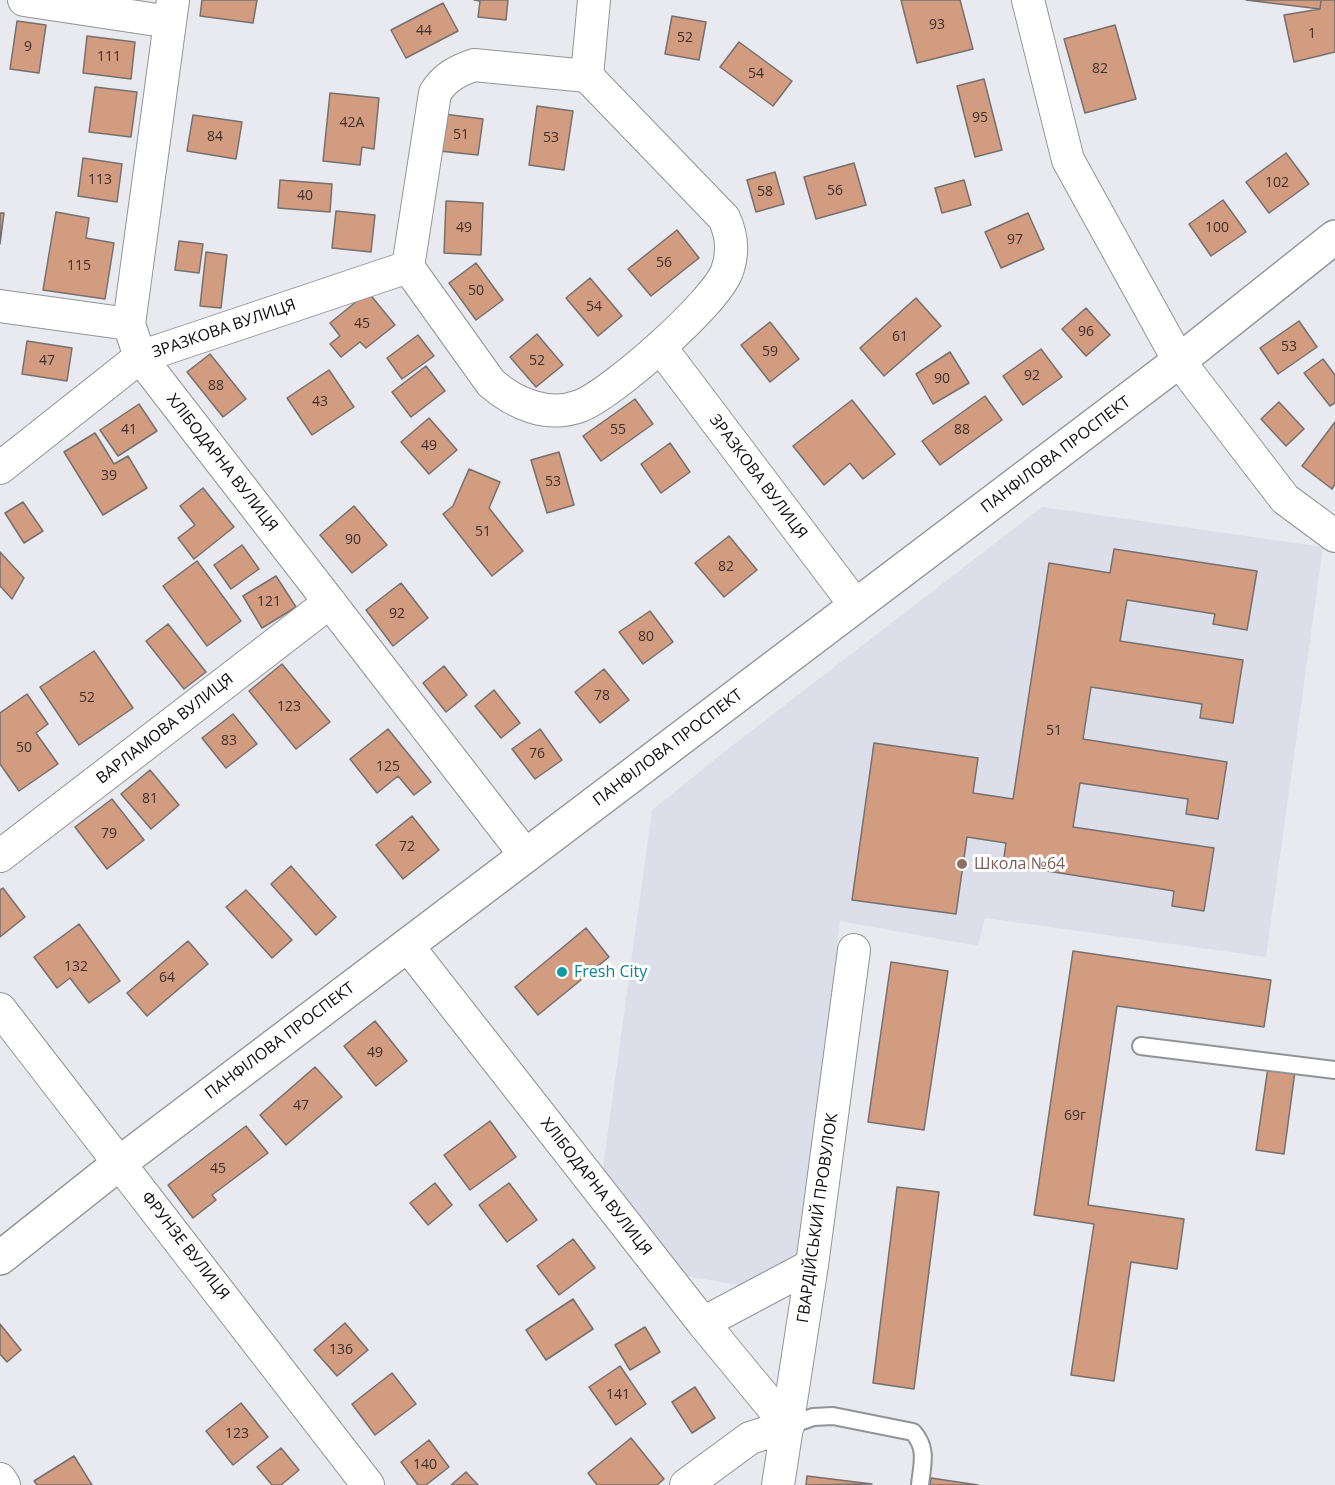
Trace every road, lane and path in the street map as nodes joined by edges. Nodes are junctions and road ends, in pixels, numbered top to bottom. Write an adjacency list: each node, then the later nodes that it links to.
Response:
1 (24, 0): 4 (street)
2 (594, 0): 5 (street)
3 (1028, 0): 12 (street)
4 (171, 11): 9 (street, ХЛІБОДАРНА ВУЛИЦЯ)
5 (587, 76): 7 (street); 10 (street)
6 (1335, 237): 12 (main road, ПАНФІЛОВА ПРОСПЕКТ)
7 (408, 267): 10 (street); 11 (street, ЗРАЗКОВА ВУЛИЦЯ)
8 (0, 306): 9 (street)
9 (129, 324): 11 (street, ХЛІБОДАРНА ВУЛИЦЯ)
10 (661, 348): 16 (street, ЗРАЗКОВА ВУЛИЦЯ)
11 (140, 357): 13 (street, ЗРАЗКОВА ВУЛИЦЯ); 15 (street, ХЛІБОДАРНА ВУЛИЦЯ)
12 (1179, 361): 14 (street); 16 (main road, ПАНФІЛОВА ПРОСПЕКТ)
13 (0, 468)
14 (1335, 536)
15 (330, 602): 17 (street, ВАРЛАМОВА ВУЛИЦЯ); 18 (street, ХЛІБОДАРНА ВУЛИЦЯ)
16 (856, 606): 18 (main road, ПАНФІЛОВА ПРОСПЕКТ)
17 (0, 856)
18 (526, 856): 19 (main road, ПАНФІЛОВА ПРОСПЕКТ)
19 (407, 945): 24 (main road, ПАНФІЛОВА ПРОСПЕКТ); 27 (street, ХЛІБОДАРНА ВУЛИЦЯ)
20 (854, 950): 26 (street, ГВАРДІЙСЬКИЙ ПРОВУЛОК)
21 (0, 1009): 24 (street, ФРУНЗЕ ВУЛИЦЯ)
22 (1141, 1046): 23 (lane)
23 (1335, 1070)
24 (121, 1162): 25 (main road, ПАНФІЛОВА ПРОСПЕКТ); 31 (street, ФРУНЗЕ ВУЛИЦЯ)
25 (0, 1258)
26 (812, 1265): 27 (street); 28 (street, ГВАРДІЙСЬКИЙ ПРОВУЛОК)
27 (703, 1323): 28 (street, ХЛІБОДАРНА ВУЛИЦЯ)
28 (788, 1426): 32 (street); 33 (street, ГВАРДІЙСЬКИЙ ПРОВУЛОК); 34 (lane)
29 (0, 1479): 30 (street)
30 (4, 1485)
31 (368, 1485)
32 (686, 1485)
33 (778, 1485)
34 (920, 1485)

